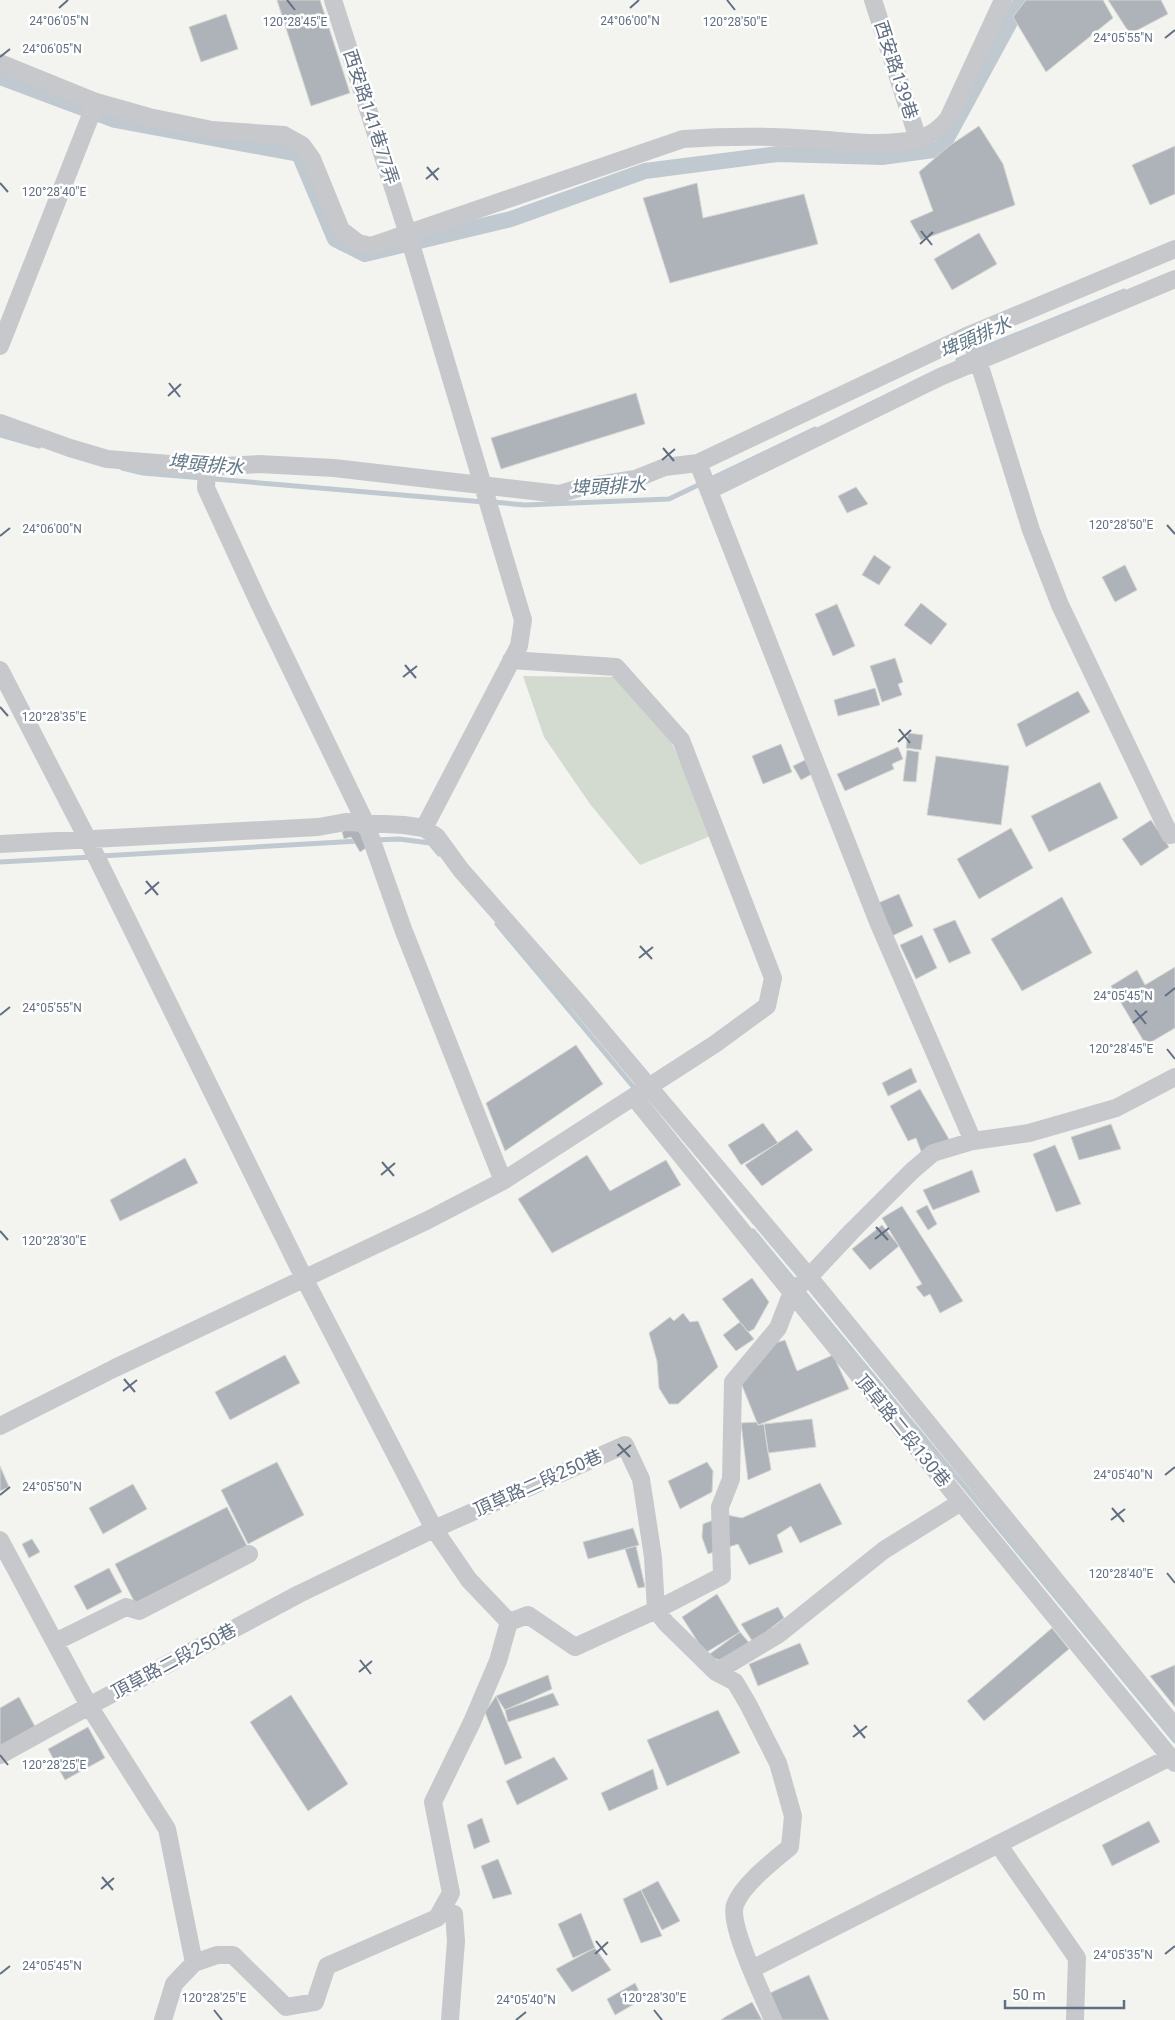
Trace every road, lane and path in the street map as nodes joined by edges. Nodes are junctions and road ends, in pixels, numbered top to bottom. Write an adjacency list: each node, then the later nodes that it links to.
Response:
1 (333, 0): 7 (street, 西安路141巷77弄)
2 (873, 0): 6 (street, 西安路139巷)
3 (1003, 0): 6 (street)
4 (0, 63): 5 (street)
5 (94, 109): 7 (street); 11 (street)
6 (918, 139): 7 (street)
7 (408, 234): 16 (street, 西安路141巷77弄)
8 (1175, 249): 10 (street)
9 (1175, 280): 12 (street)
10 (968, 335): 12 (street); 14 (street)
11 (0, 346)
12 (978, 360): 17 (street); 22 (street)
13 (0, 423): 15 (street)
14 (698, 464): 16 (street); 17 (street)
15 (207, 467): 16 (street); 20 (street)
16 (483, 485): 18 (street, 西安路141巷77弄)
17 (710, 490): 27 (street)
18 (510, 660): 21 (street, 西安路141巷77弄); 26 (street)
19 (0, 670): 23 (street)
20 (366, 824): 21 (street); 23 (street); 28 (street)
21 (424, 828): 26 (street)
22 (1175, 834)
23 (88, 840): 24 (street); 29 (street)
24 (0, 844)
25 (1175, 1077): 27 (street)
26 (640, 1093): 28 (street); 30 (street); 31 (street, 頂草路二段130巷)
27 (973, 1141): 30 (street)
28 (503, 1181): 29 (street)
29 (304, 1278): 32 (street); 34 (street)
30 (809, 1278): 31 (street); 42 (street)
31 (792, 1292): 33 (street, 頂草路二段130巷); 37 (street)
32 (0, 1426)
33 (960, 1502): 40 (street); 44 (street, 頂草路二段130巷)
34 (434, 1529): 37 (street, 頂草路二段250巷); 38 (street); 41 (street, 頂草路二段250巷)
35 (0, 1540): 39 (street)
36 (249, 1554): 39 (street)
37 (656, 1610): 38 (street); 40 (street)
38 (509, 1622): 46 (street)
39 (55, 1642): 41 (street)
40 (716, 1672): 48 (street)
41 (89, 1706): 43 (street, 頂草路二段250巷); 47 (street)
42 (1175, 1727)
43 (0, 1756)
44 (1173, 1760): 45 (street)
45 (998, 1844): 48 (street); 52 (street)
46 (442, 1909): 47 (street); 50 (street)
47 (194, 1963): 49 (street)
48 (752, 1969): 51 (street)
49 (163, 2020)
50 (450, 2020)
51 (773, 2020)
52 (1075, 2020)

